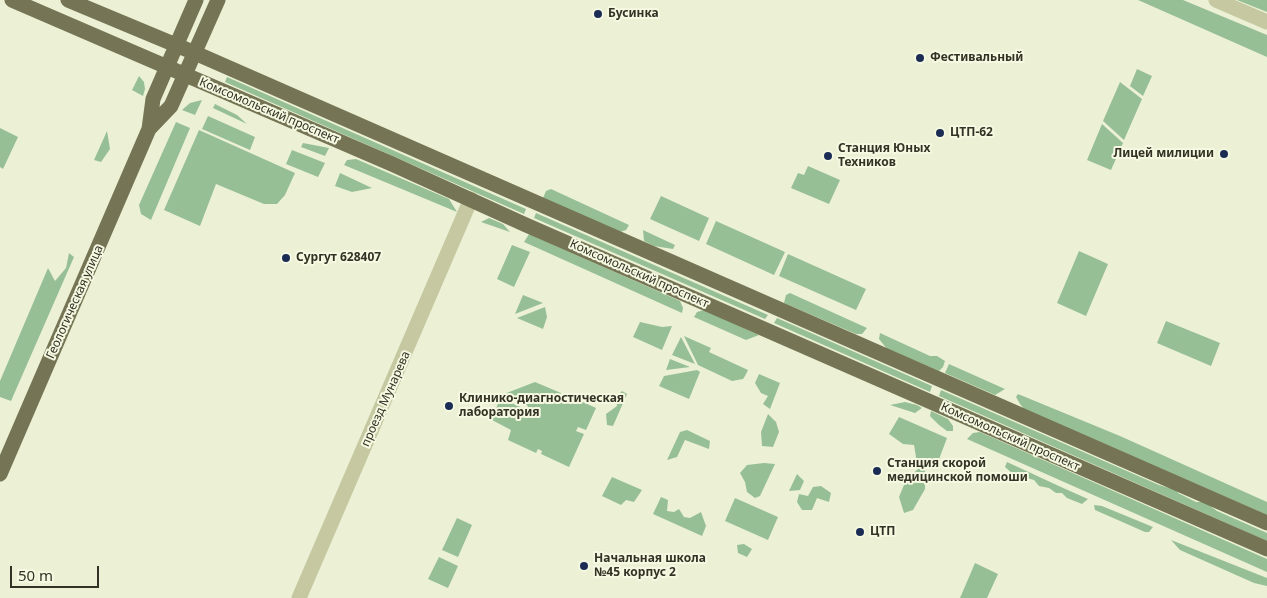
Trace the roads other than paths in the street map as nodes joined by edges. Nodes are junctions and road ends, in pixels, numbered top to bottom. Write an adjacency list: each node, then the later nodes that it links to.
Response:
1 (12, 0): 9 (main road, Комсомольский проспект)
2 (68, 0): 7 (main road, Комсомольский проспект)
3 (196, 0): 7 (main road, Геологическая улица)
4 (218, 0): 8 (main road, Геологическая улица)
5 (1216, 0): 6 (street)
6 (1267, 22)
7 (176, 45): 8 (main road, Комсомольский проспект); 9 (main road, Геологическая улица)
8 (195, 53): 10 (main road, Геологическая улица); 14 (main road, Комсомольский проспект)
9 (166, 68): 10 (main road, Комсомольский проспект); 11 (main road, Геологическая улица)
10 (185, 76): 11 (main road, Геологическая улица); 12 (main road, Комсомольский проспект)
11 (149, 129): 13 (main road, Геологическая улица)
12 (471, 199): 15 (main road, Комсомольский проспект); 16 (street, проезд Мунарева)
13 (0, 474)
14 (1267, 524)
15 (1267, 548)
16 (299, 598)

